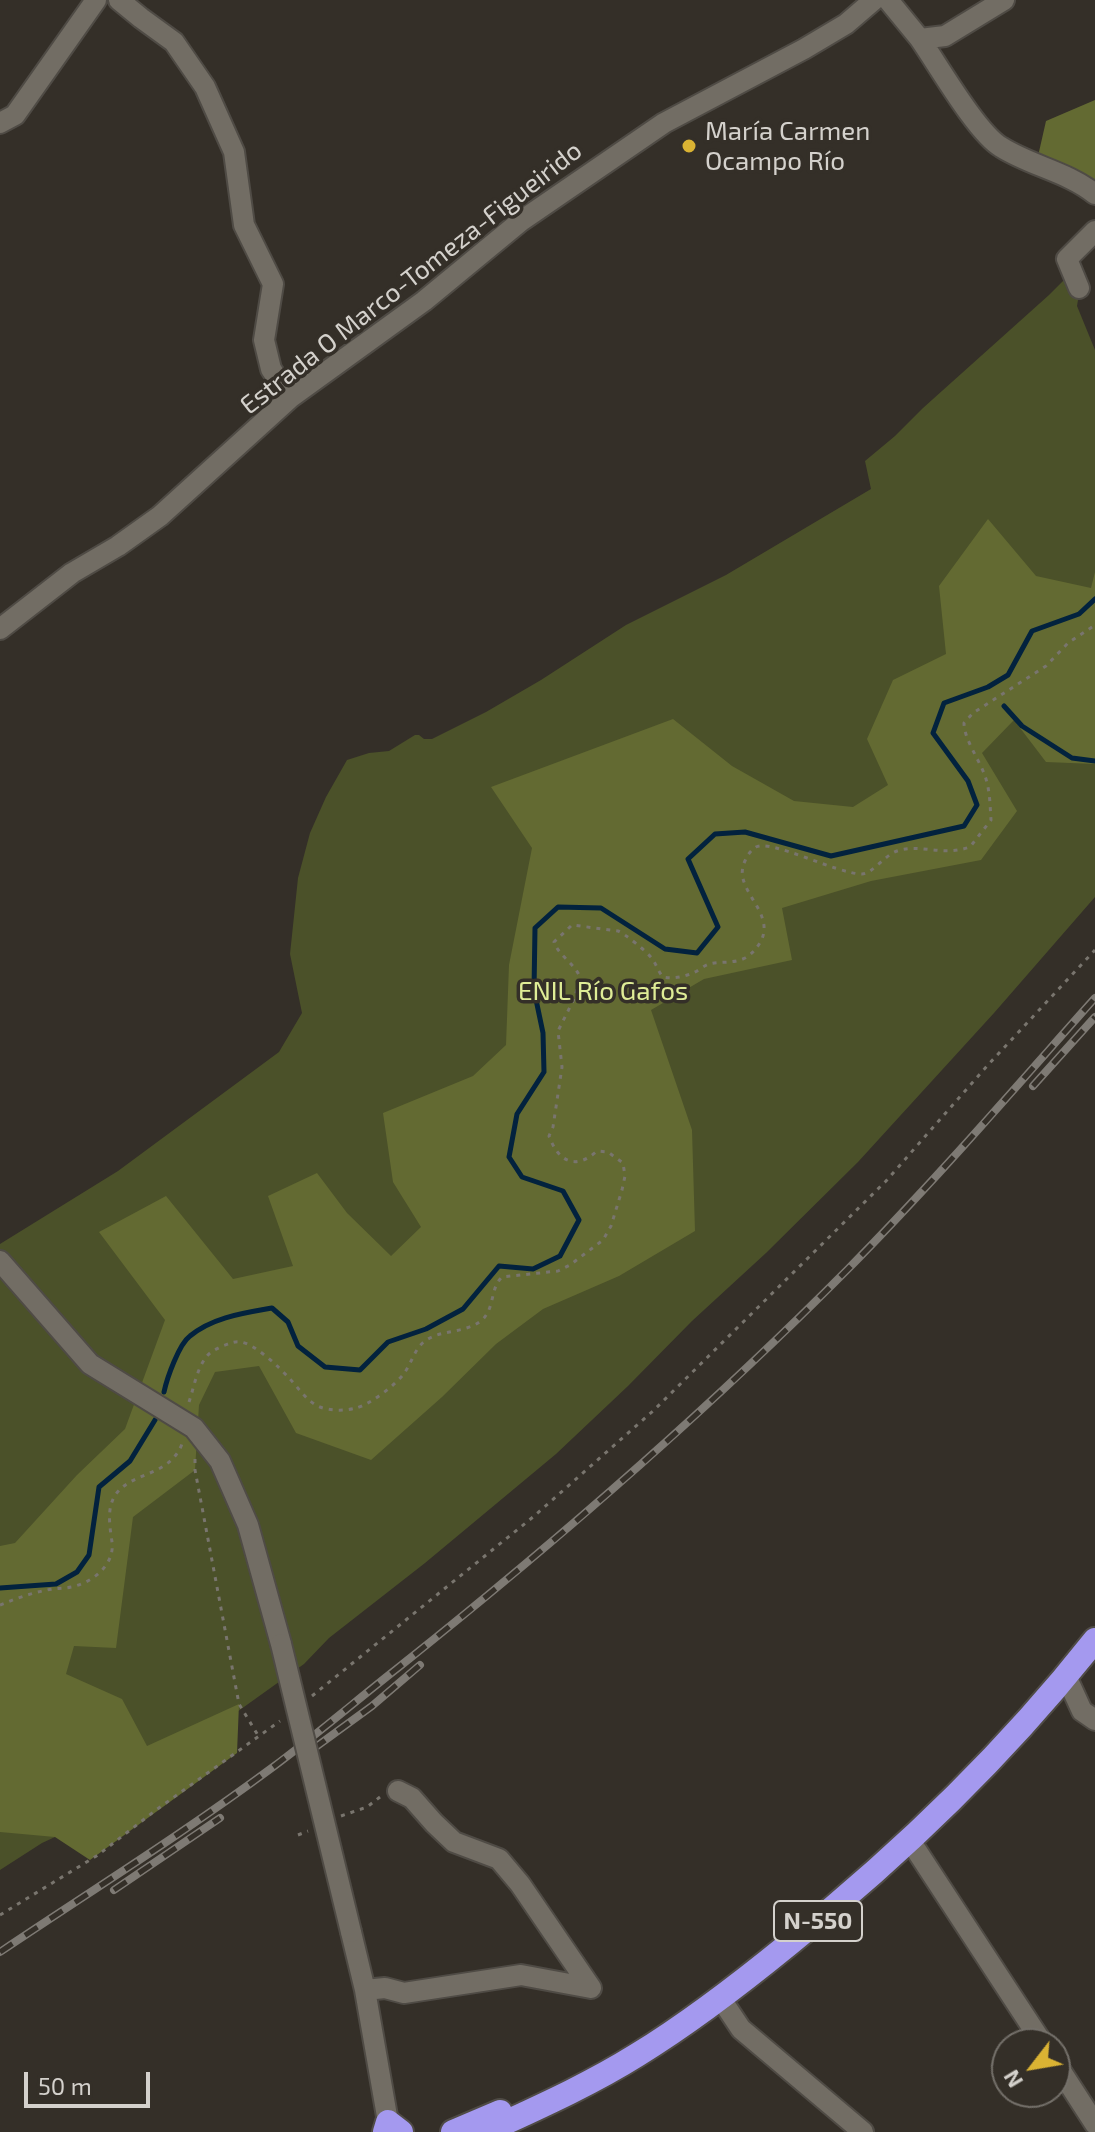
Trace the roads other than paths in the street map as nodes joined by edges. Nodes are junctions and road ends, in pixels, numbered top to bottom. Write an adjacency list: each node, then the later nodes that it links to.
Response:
1 (96, 0): 7 (street)
2 (119, 0): 11 (street)
3 (874, 0): 11 (street, Estrada O Marco-Tomeza-Figueirido)
4 (888, 0): 6 (street)
5 (1004, 0): 6 (street)
6 (920, 39): 8 (street)
7 (0, 123)
8 (1095, 194)
9 (1095, 231): 10 (street)
10 (1079, 288)
11 (290, 398): 12 (street, Estrada O Marco-Tomeza-Figueirido)
12 (0, 629)
13 (0, 1261): 19 (street, bridge)
14 (1095, 1640): 15 (highway, N-550)
15 (1066, 1676): 16 (street); 18 (highway, N-550)
16 (1095, 1720)
17 (398, 1791): 19 (street)
18 (909, 1839): 20 (highway, N-550); 21 (street)
19 (365, 1990): 25 (street)
20 (721, 1999): 22 (highway, N-550); 28 (street)
21 (1033, 2028)
22 (635, 2056): 26 (highway); 27 (highway, N-550)
23 (1071, 2087): 24 (street)
24 (1095, 2124)
25 (391, 2129)
26 (453, 2132)
27 (485, 2132)
28 (863, 2132)

